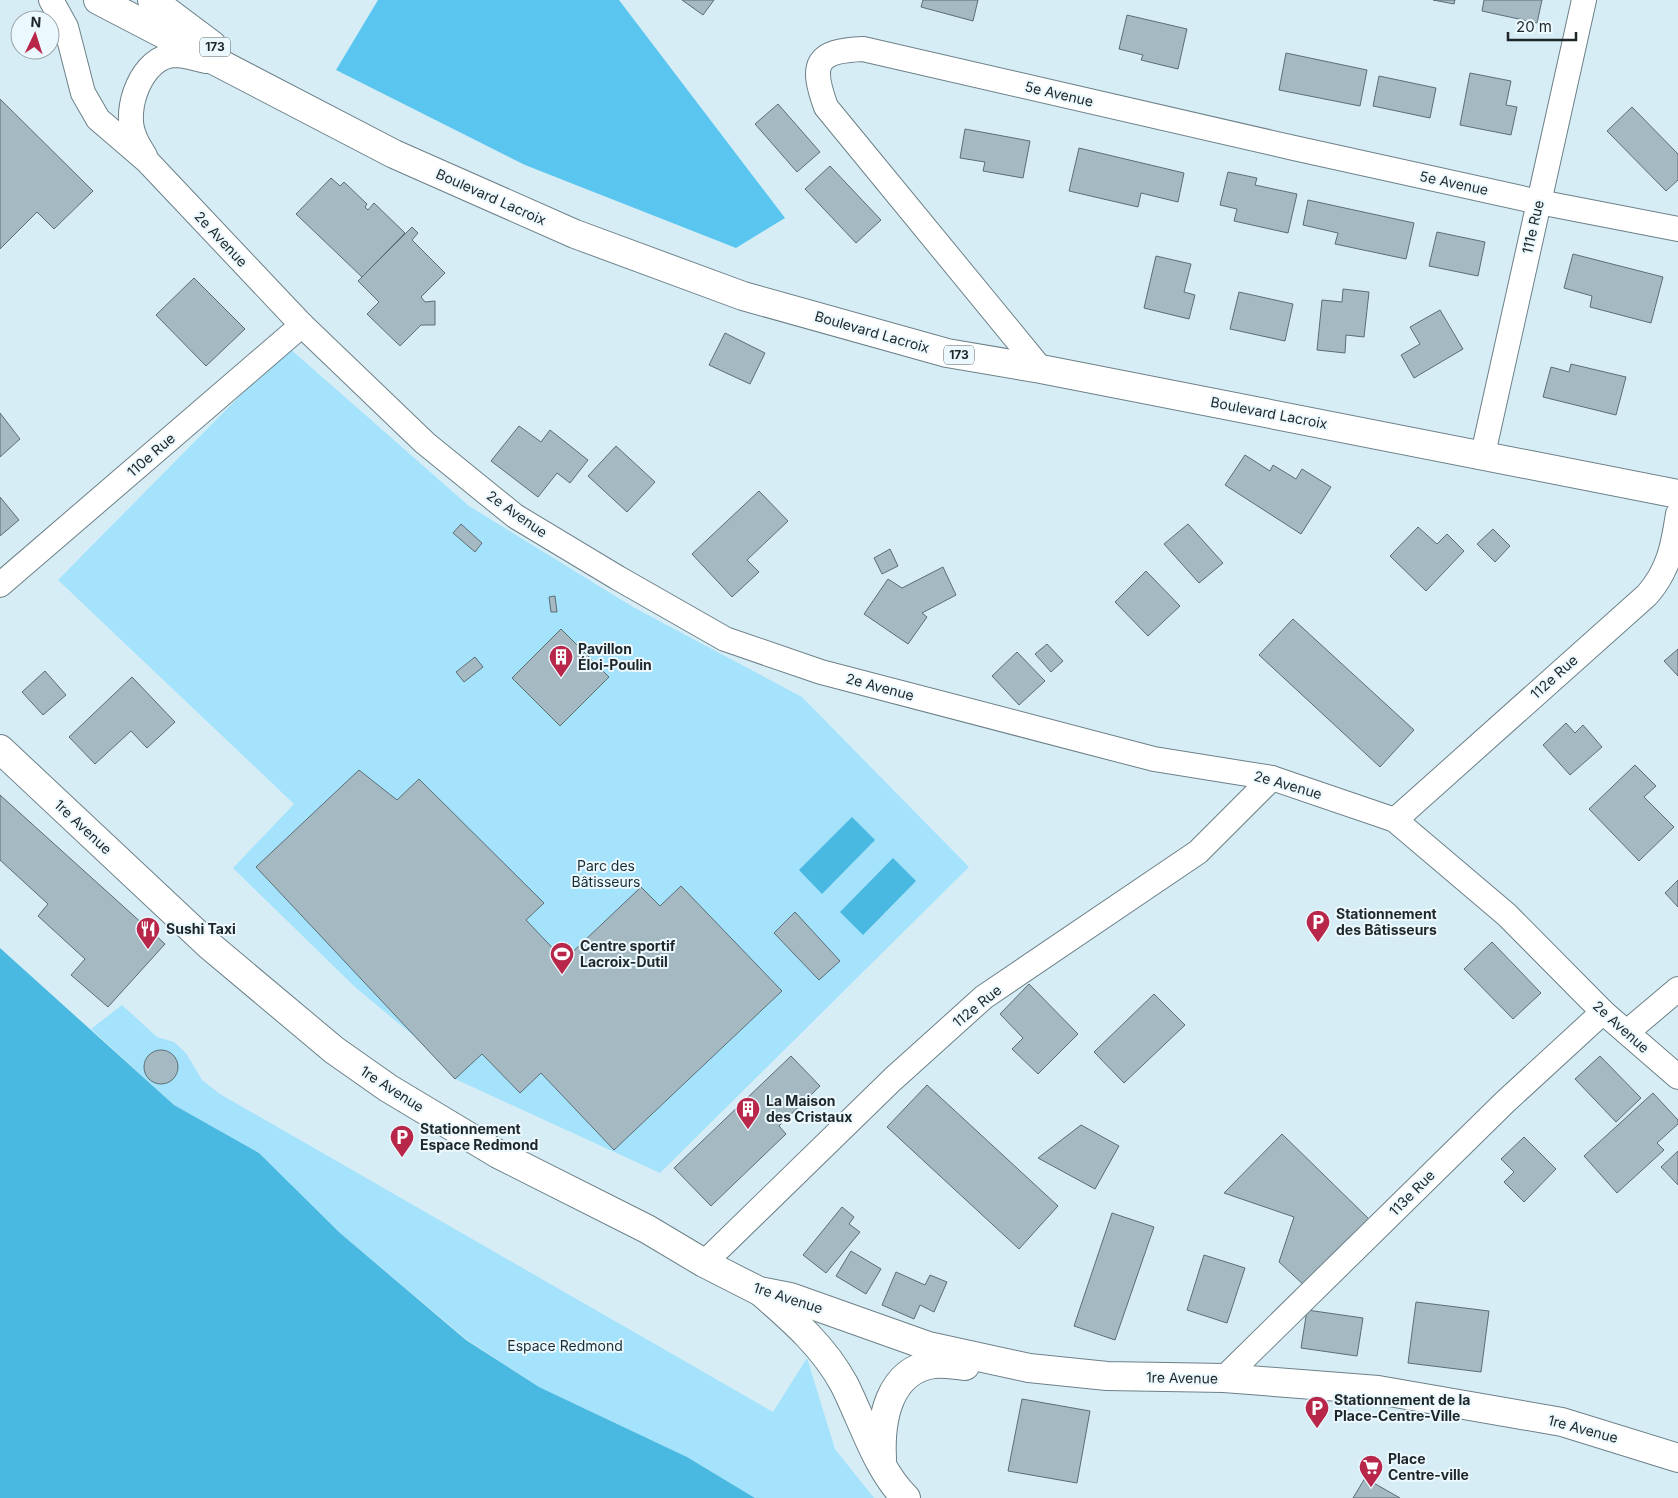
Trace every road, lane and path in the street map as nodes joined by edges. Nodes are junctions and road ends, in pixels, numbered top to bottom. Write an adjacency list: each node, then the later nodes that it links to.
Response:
1 (51, 0): 7 (street, 2e Avenue)
2 (98, 0): 5 (street, Boulevard Lacroix)
3 (152, 0): 6 (street, Boulevard Lacroix / 173)
4 (1584, 0): 8 (street, 111e Rue)
5 (219, 63): 6 (street, Boulevard Lacroix); 7 (street, 2e Avenue)
6 (277, 95): 11 (street, Boulevard Lacroix / 173)
7 (148, 162): 10 (street, 2e Avenue)
8 (1539, 202): 9 (street, 5e Avenue); 11 (street, 5e Avenue); 12 (street, 111e Rue)
9 (1678, 229)
10 (302, 325): 16 (street, 110e Rue); 18 (street, 2e Avenue)
11 (1041, 369): 12 (street, Boulevard Lacroix / 173)
12 (1483, 454): 13 (street, Boulevard Lacroix / 173)
13 (1678, 494)
14 (1678, 514): 15 (street, 112e Rue)
15 (1673, 562): 19 (street, 112e Rue)
16 (0, 585)
17 (0, 749): 24 (street, 1re Avenue)
18 (1272, 778): 19 (street, 2e Avenue); 24 (street, 112e Rue)
19 (1396, 820): 21 (street, 2e Avenue)
20 (1678, 989): 22 (street)
21 (1603, 1012): 22 (street, 2e Avenue); 27 (street, 113e Rue)
22 (1627, 1032): 23 (street, 2e Avenue)
23 (1678, 1077)
24 (704, 1263): 25 (street, 1re Avenue)
25 (759, 1291): 26 (street, 1re Avenue); 29 (street)
26 (1029, 1368): 27 (street, 1re Avenue); 29 (street)
27 (1224, 1378): 28 (street, 1re Avenue)
28 (1678, 1458)
29 (882, 1464): 30 (street)
30 (906, 1498)

